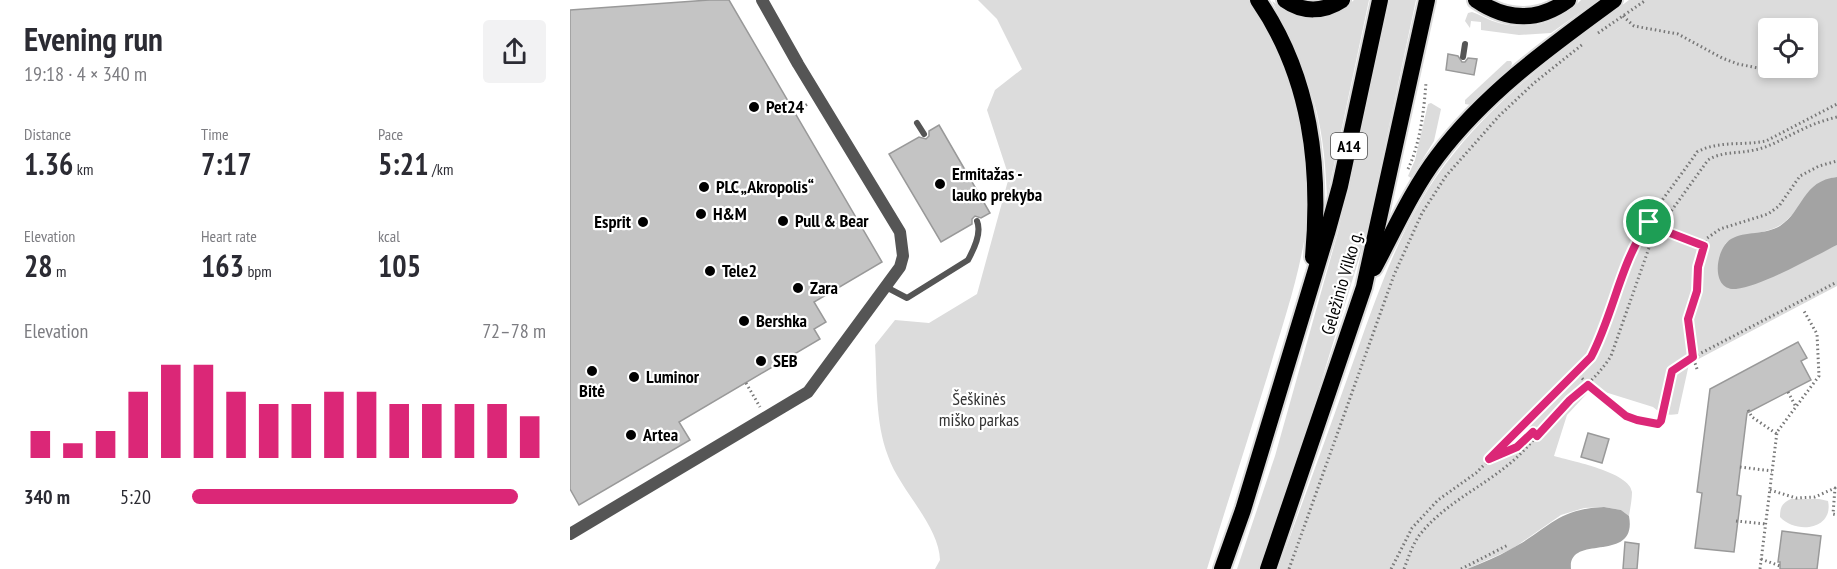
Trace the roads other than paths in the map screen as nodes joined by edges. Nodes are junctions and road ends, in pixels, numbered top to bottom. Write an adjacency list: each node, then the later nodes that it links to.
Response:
1 (762, 0): 15 (street)
2 (1258, 0): 17 (highway)
3 (1285, 0): 4 (highway)
4 (1342, 0)
5 (1380, 0): 17 (highway, Geležinio Vilko g. / A14)
6 (1427, 0): 16 (highway, Geležinio Vilko g. / A14)
7 (1476, 0): 8 (highway)
8 (1568, 0)
9 (1613, 1): 16 (highway)
10 (1465, 44): 11 (lane)
11 (1463, 57)
12 (917, 123): 13 (lane)
13 (924, 134)
14 (977, 221): 15 (lane)
15 (886, 287): 18 (street)
16 (1364, 287): 20 (highway, Geležinio Vilko g. / A14)
17 (1310, 291): 19 (highway, Geležinio Vilko g. / A14)
18 (570, 534)
19 (1222, 569)
20 (1268, 569)

